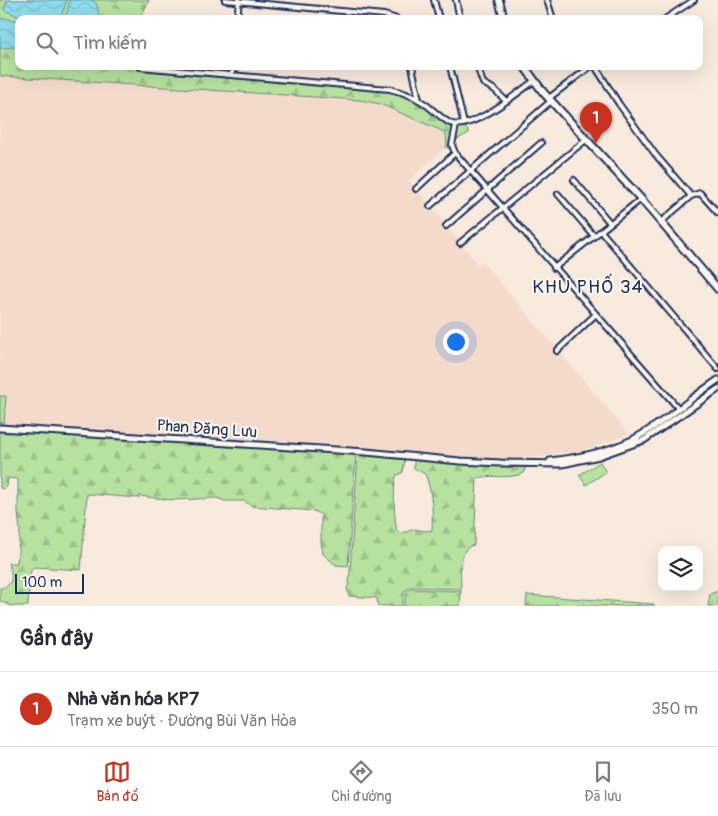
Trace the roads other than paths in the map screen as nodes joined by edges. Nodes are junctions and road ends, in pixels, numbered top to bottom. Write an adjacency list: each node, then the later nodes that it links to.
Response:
1 (225, 0): 7 (street)
2 (434, 0): 10 (street)
3 (456, 0): 11 (street)
4 (499, 0): 12 (main road)
5 (547, 0): 13 (street)
6 (694, 0): 14 (street)
7 (239, 1): 8 (street); 9 (street)
8 (237, 15)
9 (384, 15)
10 (438, 15)
11 (459, 15)
12 (503, 15)
13 (552, 15)
14 (671, 15)
15 (186, 70): 23 (street)
16 (232, 70): 23 (street)
17 (413, 70): 25 (street)
18 (451, 70): 28 (street)
19 (478, 70): 27 (street)
20 (527, 70): 24 (main road)
21 (596, 70): 38 (street)
22 (584, 71): 26 (street)
23 (232, 74): 25 (street)
24 (534, 81): 26 (main road); 27 (street)
25 (419, 100): 29 (street)
26 (550, 100): 30 (main road); 33 (street)
27 (506, 101): 28 (street)
28 (464, 124): 29 (street)
29 (456, 125): 32 (street)
30 (587, 139): 39 (main road); 41 (street)
31 (541, 143): 36 (street)
32 (455, 154): 33 (street); 35 (street)
33 (470, 170): 36 (street); 40 (street)
34 (574, 180): 44 (street)
35 (416, 189)
36 (488, 190): 41 (street); 45 (street)
37 (558, 194): 47 (street)
38 (691, 196): 42 (street); 43 (street)
39 (641, 199): 43 (main road); 44 (street)
40 (430, 206)
41 (503, 208): 48 (street); 49 (street)
42 (718, 213)
43 (661, 222): 50 (main road)
44 (610, 223): 46 (street)
45 (446, 226)
46 (601, 230): 47 (street); 53 (street)
47 (594, 236): 49 (street)
48 (460, 243)
49 (554, 268): 51 (street)
50 (718, 289)
51 (595, 315): 52 (street); 56 (street)
52 (557, 351)
53 (718, 369)
54 (718, 380): 56 (street)
55 (718, 389): 58 (street)
56 (679, 409): 58 (street)
57 (0, 428): 58 (street, Phan Đăng Lưu)
58 (622, 446)

